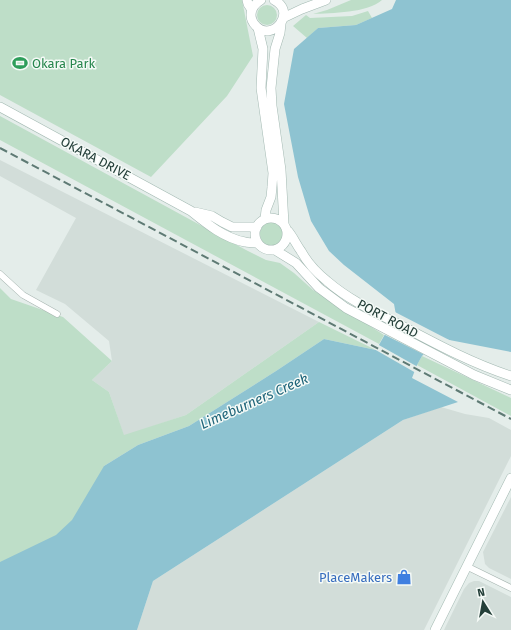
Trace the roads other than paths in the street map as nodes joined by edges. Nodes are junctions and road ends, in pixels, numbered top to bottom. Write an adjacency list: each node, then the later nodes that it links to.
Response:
1 (247, 0): 5 (main road)
2 (261, 0): 5 (main road)
3 (274, 0): 6 (main road)
4 (326, 0): 6 (main road)
5 (252, 10): 7 (main road)
6 (282, 21): 7 (main road); 12 (main road, PORT ROAD)
7 (258, 28): 10 (main road)
8 (0, 107): 9 (main road, OKARA DRIVE)
9 (191, 211): 11 (main road, OKARA DRIVE); 13 (main road, OKARA DRIVE)
10 (265, 219): 11 (main road); 12 (main road)
11 (257, 227): 13 (main road)
12 (286, 227): 14 (main road); 17 (main road, PORT ROAD)
13 (258, 243): 14 (main road)
14 (275, 250): 18 (main road, PORT ROAD)
15 (0, 274): 16 (street)
16 (56, 314)
17 (511, 376)
18 (511, 390)
19 (511, 478): 20 (main road)
20 (466, 566): 21 (street); 22 (main road)
21 (511, 588)
22 (435, 630)

